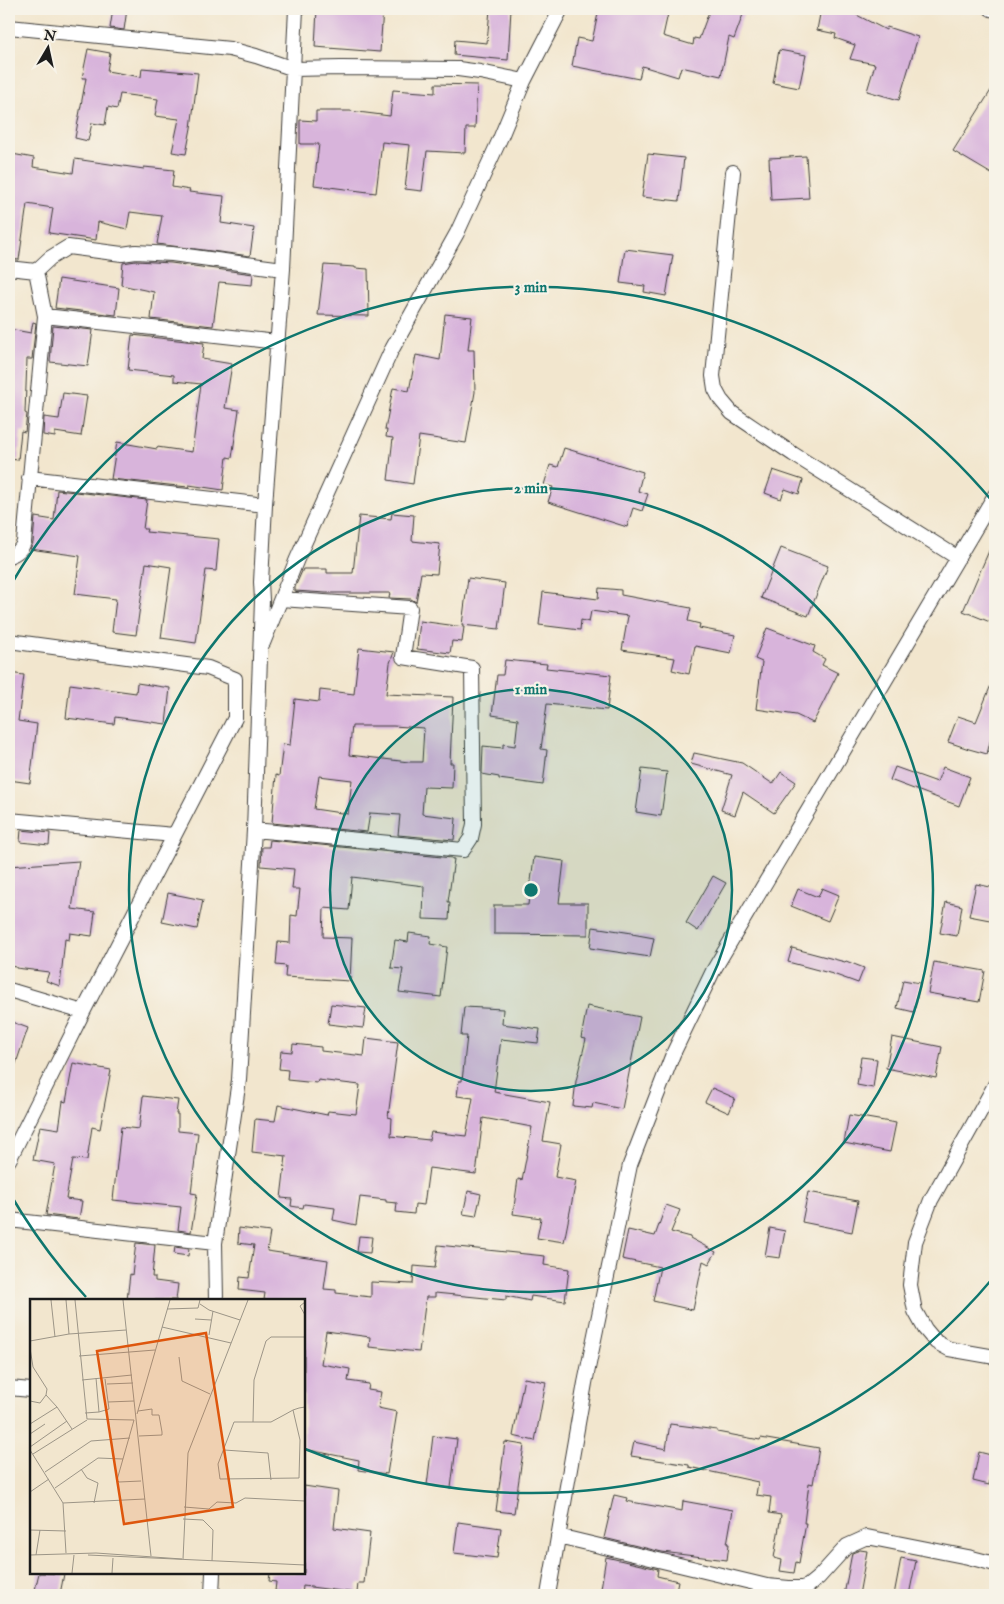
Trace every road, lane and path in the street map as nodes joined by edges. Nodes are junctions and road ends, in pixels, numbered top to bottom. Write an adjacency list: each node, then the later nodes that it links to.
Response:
1 (296, 9): 6 (street)
2 (561, 9): 7 (street)
3 (991, 9): 4 (street)
4 (995, 10)
5 (9, 27): 6 (street)
6 (294, 69): 7 (street); 10 (street)
7 (524, 81): 19 (street)
8 (733, 172): 18 (street)
9 (9, 268): 11 (street)
10 (283, 269): 11 (street); 13 (street)
11 (36, 271): 12 (street)
12 (45, 316): 13 (street); 14 (street)
13 (277, 342): 16 (street)
14 (29, 478): 16 (street); 17 (street)
15 (995, 495): 18 (street)
16 (265, 505): 21 (street)
17 (9, 556)
18 (958, 558): 35 (street)
19 (280, 600): 21 (street); 23 (street)
20 (9, 641): 24 (street)
21 (259, 654): 23 (street)
22 (9, 820): 24 (street)
23 (254, 830): 30 (street)
24 (174, 835): 26 (street)
25 (9, 990): 26 (street)
26 (83, 1012): 28 (street)
27 (995, 1085): 32 (street)
28 (9, 1160)
29 (9, 1220): 30 (street)
30 (215, 1243): 31 (street)
31 (216, 1299)
32 (995, 1357)
33 (9, 1388): 34 (street)
34 (30, 1390)
35 (558, 1536): 36 (street); 39 (street)
36 (995, 1564)
37 (213, 1574): 38 (street)
38 (212, 1595)
39 (548, 1595)

